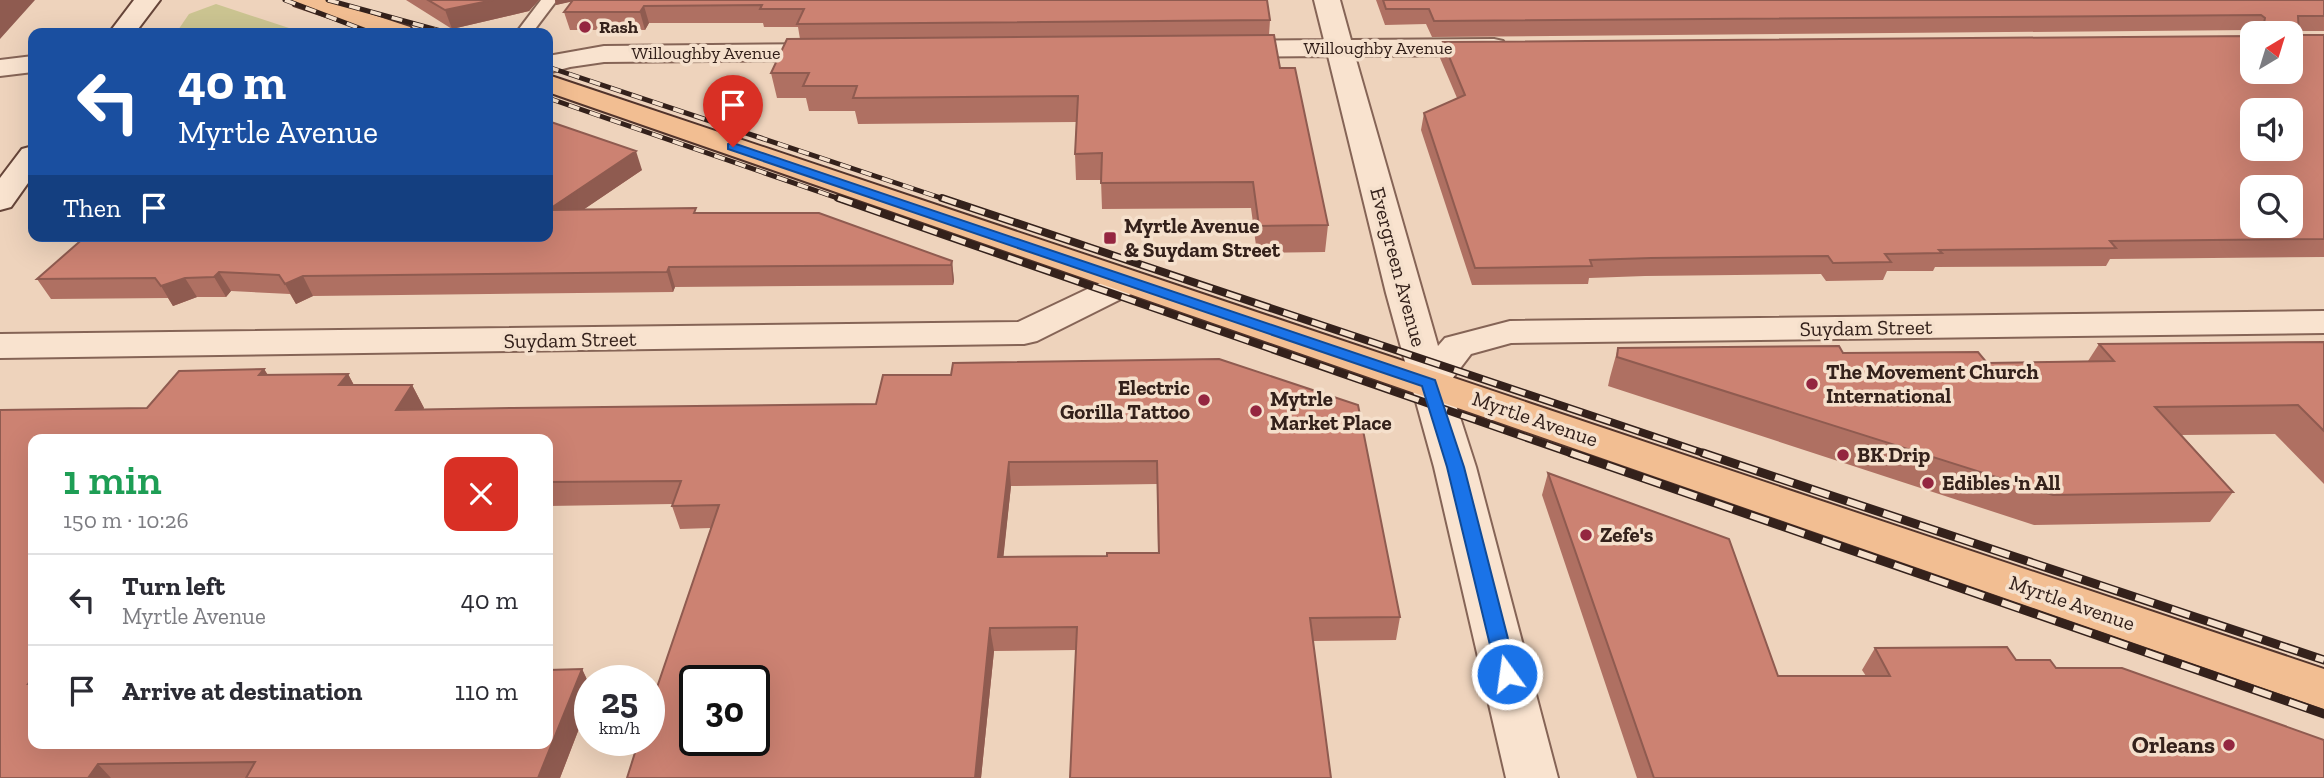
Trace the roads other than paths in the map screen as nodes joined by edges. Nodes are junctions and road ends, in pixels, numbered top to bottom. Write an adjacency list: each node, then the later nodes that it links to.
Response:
1 (147, 0): 5 (street)
2 (303, 0): 6 (main road)
3 (549, 0): 7 (lane)
4 (1327, 0): 9 (street, Evergreen Avenue)
5 (126, 28)
6 (386, 28)
7 (528, 28)
8 (1518, 47): 9 (street, Willoughby Avenue)
9 (1340, 48): 10 (street, Willoughby Avenue); 21 (street, Evergreen Avenue)
10 (1199, 50)
11 (853, 52): 12 (street, Willoughby Avenue)
12 (553, 63)
13 (28, 65): 14 (street)
14 (0, 68)
15 (553, 85): 18 (main road, Myrtle Avenue)
16 (28, 162): 17 (street)
17 (0, 200)
18 (1129, 282): 20 (street, Suydam Street); 21 (main road, Myrtle Avenue)
19 (2324, 322): 21 (street, Suydam Street)
20 (0, 346)
21 (1429, 383): 22 (main road, Myrtle Avenue); 23 (street, Evergreen Avenue)
22 (2324, 689)
23 (1532, 778)

